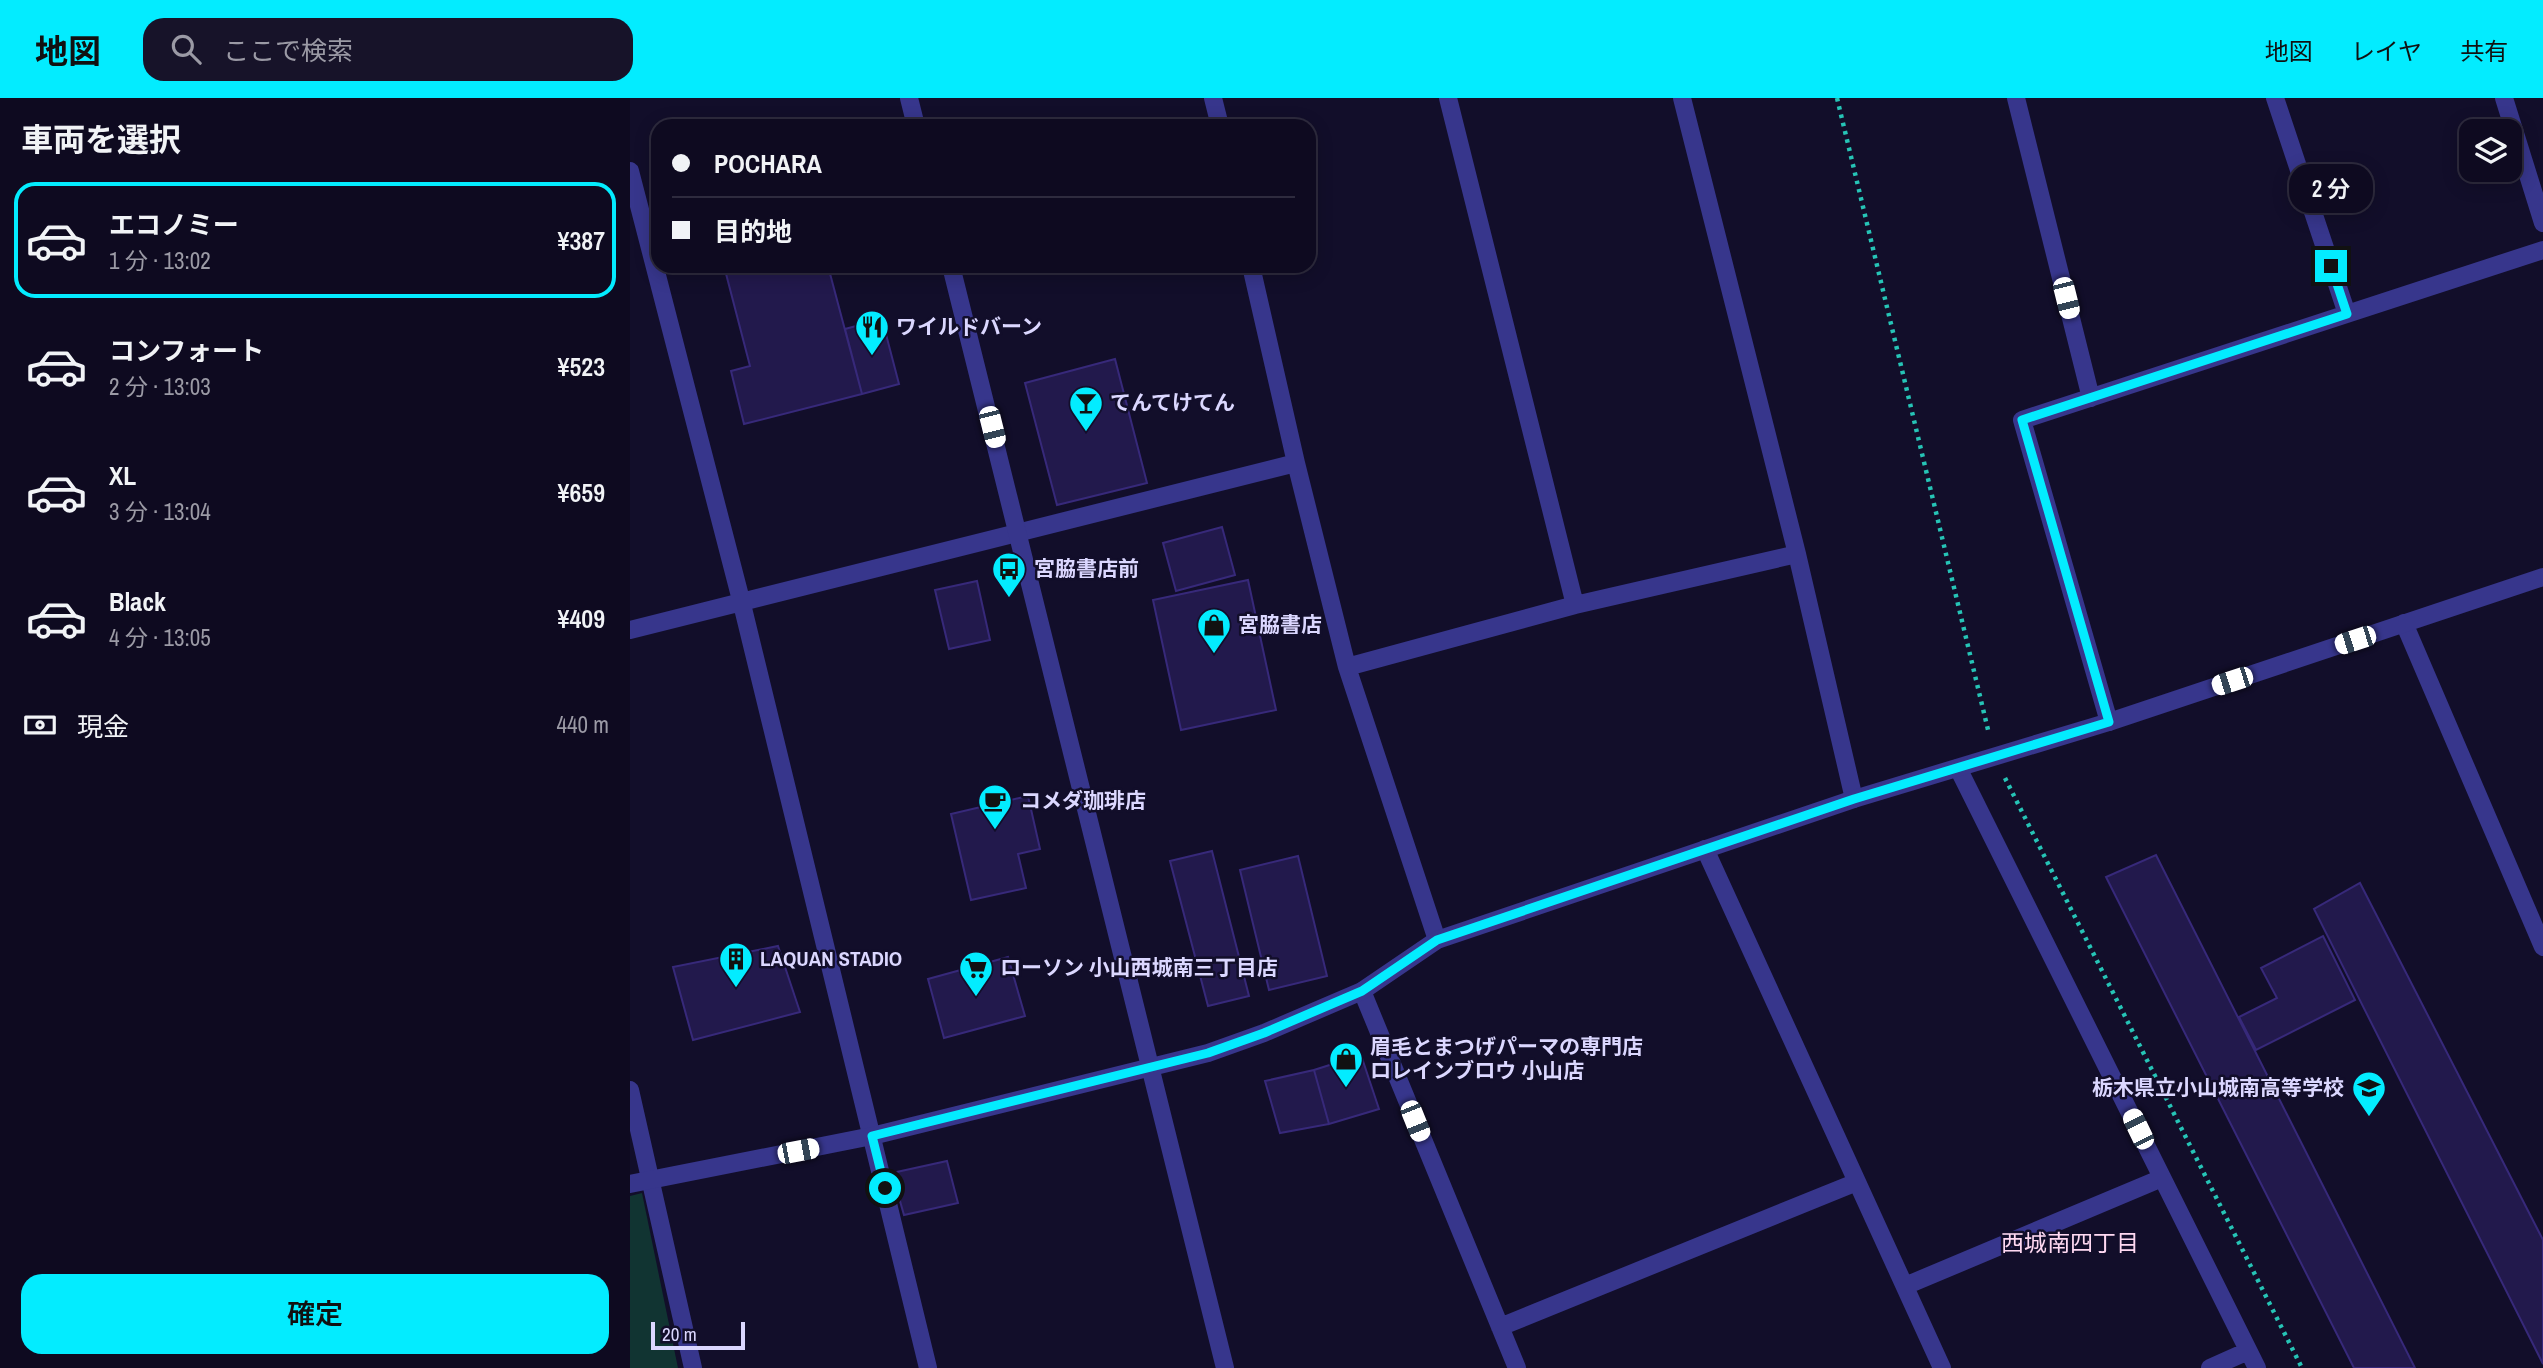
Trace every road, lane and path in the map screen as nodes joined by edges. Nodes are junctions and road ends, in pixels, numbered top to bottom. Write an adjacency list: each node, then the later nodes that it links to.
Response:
1 (908, 98): 8 (street)
2 (1213, 98): 9 (street)
3 (1448, 98): 24 (street)
4 (1682, 98): 21 (street)
5 (2016, 98): 18 (street)
6 (2275, 98): 17 (street)
7 (2504, 98): 11 (street)
8 (914, 119)
9 (1218, 119)
10 (630, 171): 13 (street)
11 (2543, 223)
12 (2543, 250): 17 (street)
13 (651, 252)
14 (656, 273): 23 (street)
15 (953, 273): 20 (street)
16 (1253, 273): 19 (street)
17 (2347, 314): 18 (street)
18 (2091, 398): 28 (street)
19 (1296, 463): 20 (street); 27 (street)
20 (1019, 534): 23 (street); 35 (street)
21 (1797, 554): 24 (street); 30 (street)
22 (2543, 577): 25 (street)
23 (741, 600): 26 (street); 37 (street)
24 (1575, 605): 27 (street)
25 (2404, 623): 28 (street); 33 (street)
26 (630, 630)
27 (1347, 667): 32 (street)
28 (2109, 722): 29 (street)
29 (1958, 768): 30 (street); 38 (street)
30 (1854, 799): 31 (street)
31 (1705, 849): 32 (street); 40 (street)
32 (1437, 940): 34 (street)
33 (2543, 947)
34 (1362, 991): 35 (street); 43 (street)
35 (1150, 1069): 37 (street); 47 (street)
36 (630, 1090): 39 (street)
37 (872, 1136): 39 (street); 46 (street)
38 (2162, 1178): 42 (street); 44 (street)
39 (650, 1180): 41 (street); 45 (street)
40 (1857, 1182): 42 (street); 43 (street)
41 (630, 1184)
42 (1905, 1286): 49 (street)
43 (1500, 1327): 48 (street)
44 (2248, 1352): 50 (street); 51 (street)
45 (693, 1368)
46 (928, 1368)
47 (1225, 1368)
48 (1517, 1368)
49 (1942, 1368)
50 (2210, 1368)
51 (2257, 1368)

